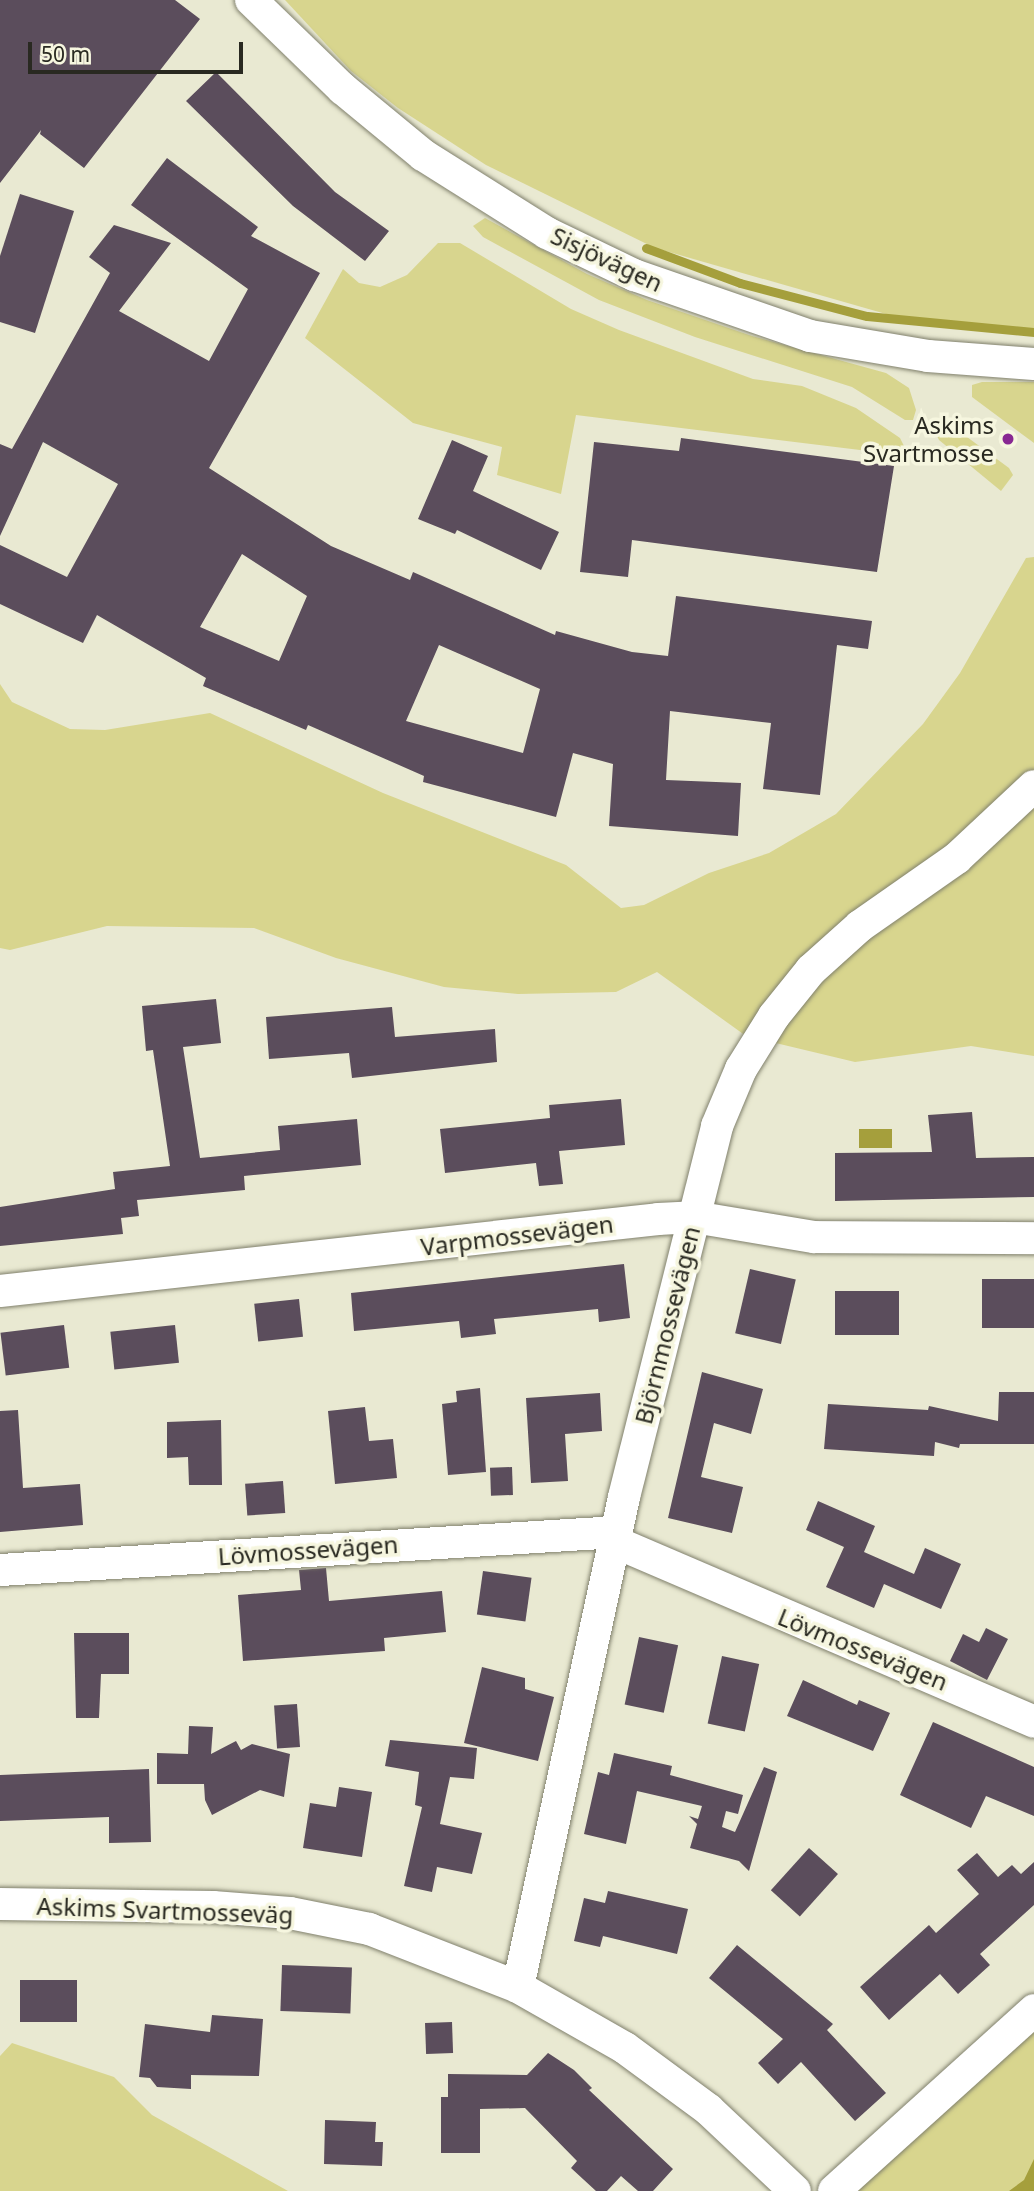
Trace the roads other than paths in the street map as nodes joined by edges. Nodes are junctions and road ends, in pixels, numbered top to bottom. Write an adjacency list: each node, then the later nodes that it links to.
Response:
1 (251, 0): 2 (street, Sisjövägen)
2 (1034, 364)
3 (1034, 786): 4 (street, Björnmossevägen)
4 (694, 1217): 5 (street, Varpmossevägen); 6 (street, Varpmossevägen); 7 (street, Björnmossevägen)
5 (1034, 1238)
6 (0, 1291)
7 (616, 1537): 8 (street, Lövmossevägen); 9 (street, Lövmossevägen); 11 (street, Björnmossevägen)
8 (0, 1570)
9 (1034, 1722)
10 (0, 1904): 11 (street, Askims Svartmosseväg)
11 (518, 1987): 13 (street, Askims Svartmosseväg)
12 (1034, 2010): 14 (street)
13 (795, 2191)
14 (834, 2191)

